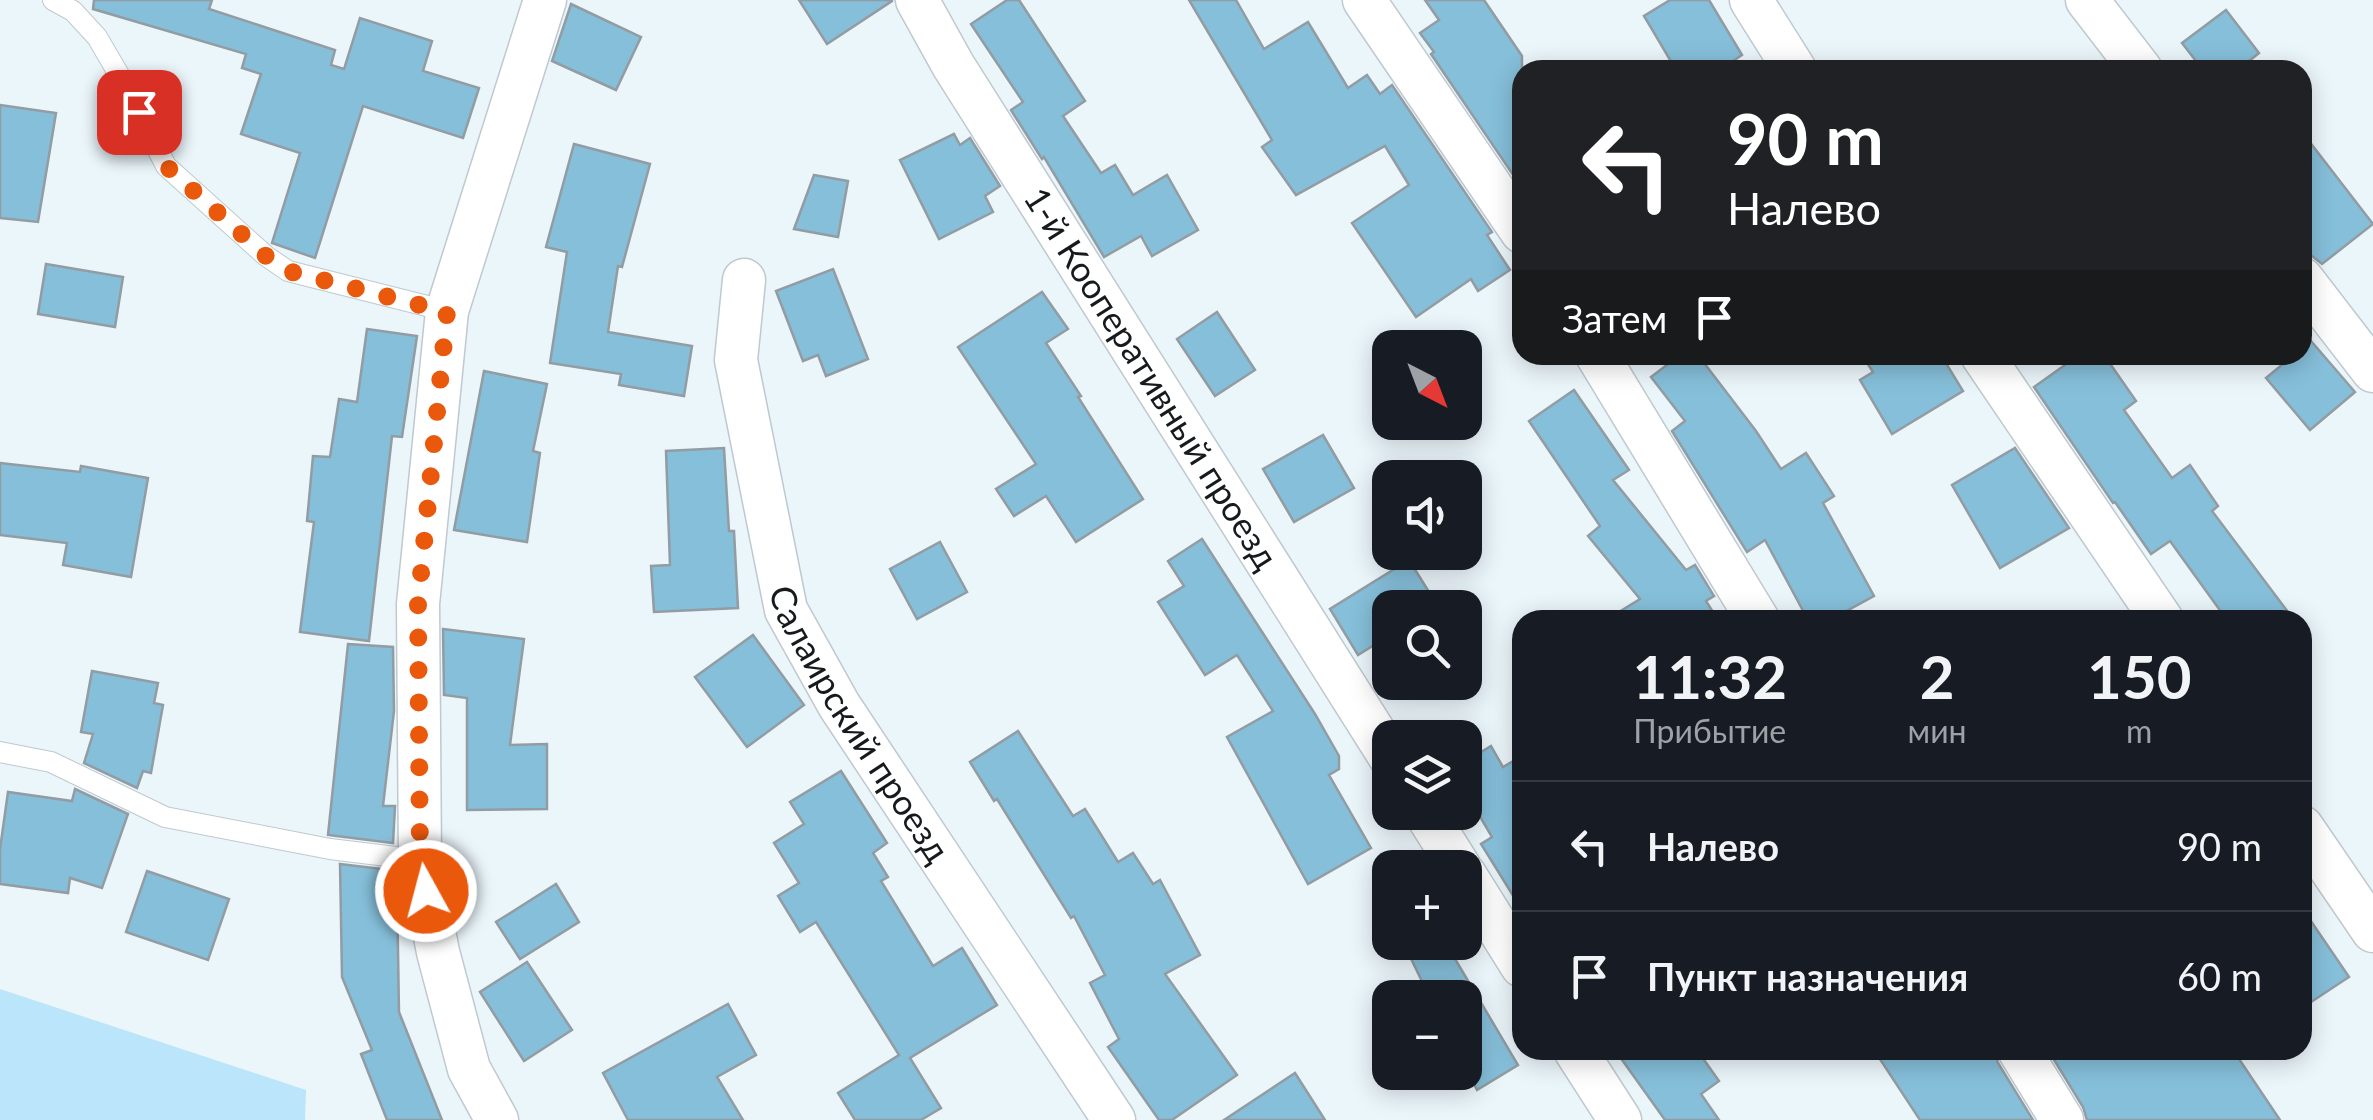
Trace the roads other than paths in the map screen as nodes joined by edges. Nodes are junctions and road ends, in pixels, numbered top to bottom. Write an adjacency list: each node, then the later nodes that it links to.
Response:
1 (52, 0): 12 (lane)
2 (544, 0): 12 (street)
3 (917, 0): 18 (street, 1-й Кооперативный проезд)
4 (1364, 0): 9 (street)
5 (1750, 0): 7 (street)
6 (2087, 0): 8 (street)
7 (1789, 60)
8 (2133, 60)
9 (1512, 217)
10 (744, 280): 28 (street, Салаирский проезд)
11 (2312, 293): 15 (street)
12 (447, 312): 21 (street)
13 (1604, 365): 16 (street)
14 (1989, 365): 17 (street)
15 (2373, 371)
16 (1752, 610)
17 (2155, 610)
18 (1372, 729)
19 (0, 752): 21 (lane)
20 (2312, 842): 23 (street)
21 (420, 860): 27 (street)
22 (1482, 902): 24 (street)
23 (2373, 931)
24 (1512, 950)
25 (1582, 1060): 29 (street)
26 (2025, 1060): 30 (street)
27 (497, 1120)
28 (1114, 1120)
29 (1620, 1120)
30 (2062, 1120)

